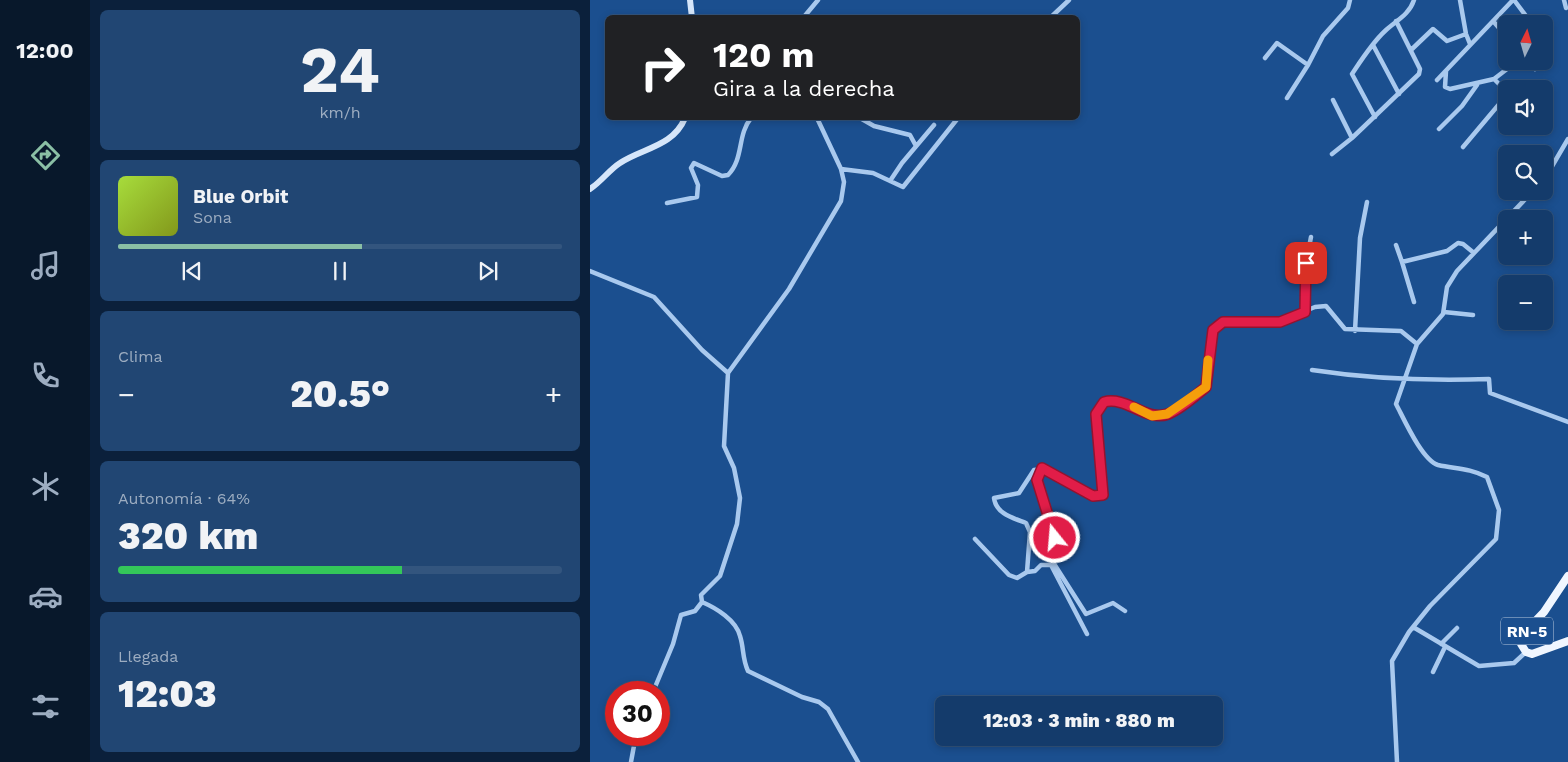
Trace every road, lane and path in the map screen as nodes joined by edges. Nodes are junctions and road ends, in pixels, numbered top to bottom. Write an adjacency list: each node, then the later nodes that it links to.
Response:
1 (690, 0): 10 (street)
2 (818, 0): 11 (street)
3 (1069, 0): 12 (street)
4 (1350, 0): 22 (street)
5 (1414, 0): 14 (street)
6 (1460, 0): 17 (street)
7 (1514, 0): 13 (street); 15 (street)
8 (1564, 0): 9 (street)
9 (1566, 8)
10 (692, 15)
11 (806, 15)
12 (1053, 15)
13 (1525, 15)
14 (1396, 21): 19 (street); 20 (street)
15 (1493, 21): 16 (street); 18 (street)
16 (1498, 27)
17 (1466, 34): 18 (street); 20 (street)
18 (1470, 44): 23 (street)
19 (1372, 45): 28 (street); 31 (street)
20 (1411, 50): 28 (street)
21 (1265, 58): 22 (street)
22 (1308, 66): 29 (street)
23 (1446, 70): 26 (street); 27 (street)
24 (1506, 70): 25 (street)
25 (1494, 79): 27 (street); 46 (street)
26 (1437, 80)
27 (1477, 85): 40 (street)
28 (1399, 94): 31 (street)
29 (1287, 98)
30 (1333, 100): 43 (street)
31 (1375, 117): 43 (street)
32 (684, 120): 51 (street)
33 (751, 120): 54 (street)
34 (818, 120): 38 (street)
35 (822, 120): 38 (street)
36 (864, 120): 41 (street)
37 (956, 120): 50 (street)
38 (820, 123): 49 (street)
39 (934, 125): 42 (street)
40 (1439, 129)
41 (910, 135): 42 (street); 45 (street)
42 (924, 138): 45 (street)
43 (1352, 138): 47 (street)
44 (1568, 139): 48 (street)
45 (916, 146): 50 (street)
46 (1463, 147)
47 (1332, 154)
48 (1553, 165)
49 (841, 169): 50 (street); 69 (street)
50 (890, 181)
51 (590, 189)
52 (1525, 200): 55 (street)
53 (1367, 202): 66 (street)
54 (667, 203)
55 (1516, 210)
56 (1498, 230): 59 (street)
57 (1311, 237): 63 (street)
58 (1396, 244): 60 (street)
59 (1474, 253): 60 (street); 64 (street)
60 (1402, 262): 62 (street)
61 (590, 271): 69 (street)
62 (1414, 302)
63 (1305, 312): 66 (street); 72 (street)
64 (1444, 312): 65 (street); 67 (street)
65 (1473, 314)
66 (1355, 331): 67 (street)
67 (1417, 344): 70 (street)
68 (1312, 370): 70 (street)
69 (728, 374): 76 (street)
70 (1406, 379): 71 (street); 78 (street)
71 (1568, 422)
72 (1042, 468): 74 (street); 77 (street)
73 (975, 539): 74 (street)
74 (1026, 572): 80 (street)
75 (1568, 576): 83 (main road, RN-5)
76 (702, 602): 85 (street); 88 (street)
77 (1125, 611)
78 (1413, 627): 82 (street); 89 (street)
79 (1457, 628): 82 (street)
80 (1087, 634)
81 (1568, 641): 83 (main road, RN-5)
82 (1443, 646): 83 (street); 84 (street)
83 (1526, 652)
84 (1433, 672)
85 (658, 681)
86 (634, 746): 87 (street)
87 (631, 762)
88 (858, 762)
89 (1397, 762)

